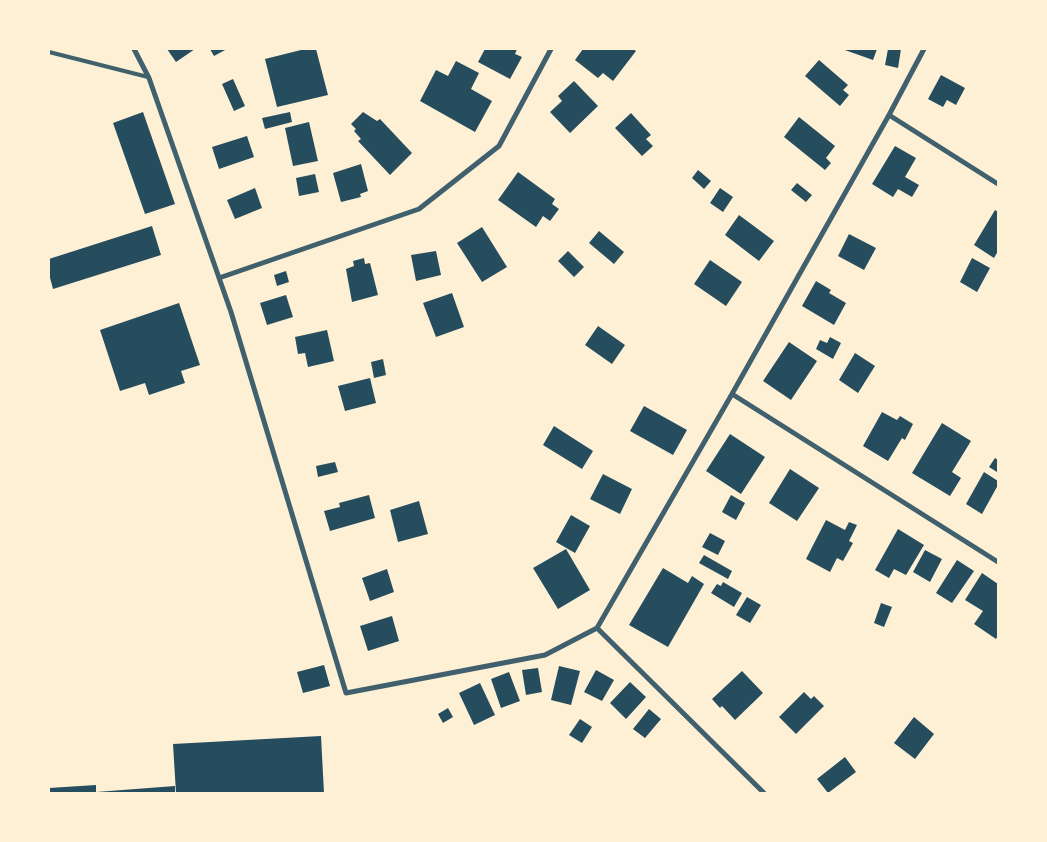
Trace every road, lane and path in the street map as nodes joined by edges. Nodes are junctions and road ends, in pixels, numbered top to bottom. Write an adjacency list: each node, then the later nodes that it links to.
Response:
1 (134, 49): 5 (street)
2 (551, 49): 8 (street)
3 (924, 49): 6 (street)
4 (49, 52): 5 (lane)
5 (149, 78): 8 (street)
6 (889, 115): 7 (street); 9 (street)
7 (998, 184)
8 (219, 278): 11 (street)
9 (732, 394): 10 (street); 11 (street)
10 (998, 562)
11 (597, 628): 12 (street)
12 (764, 793)

